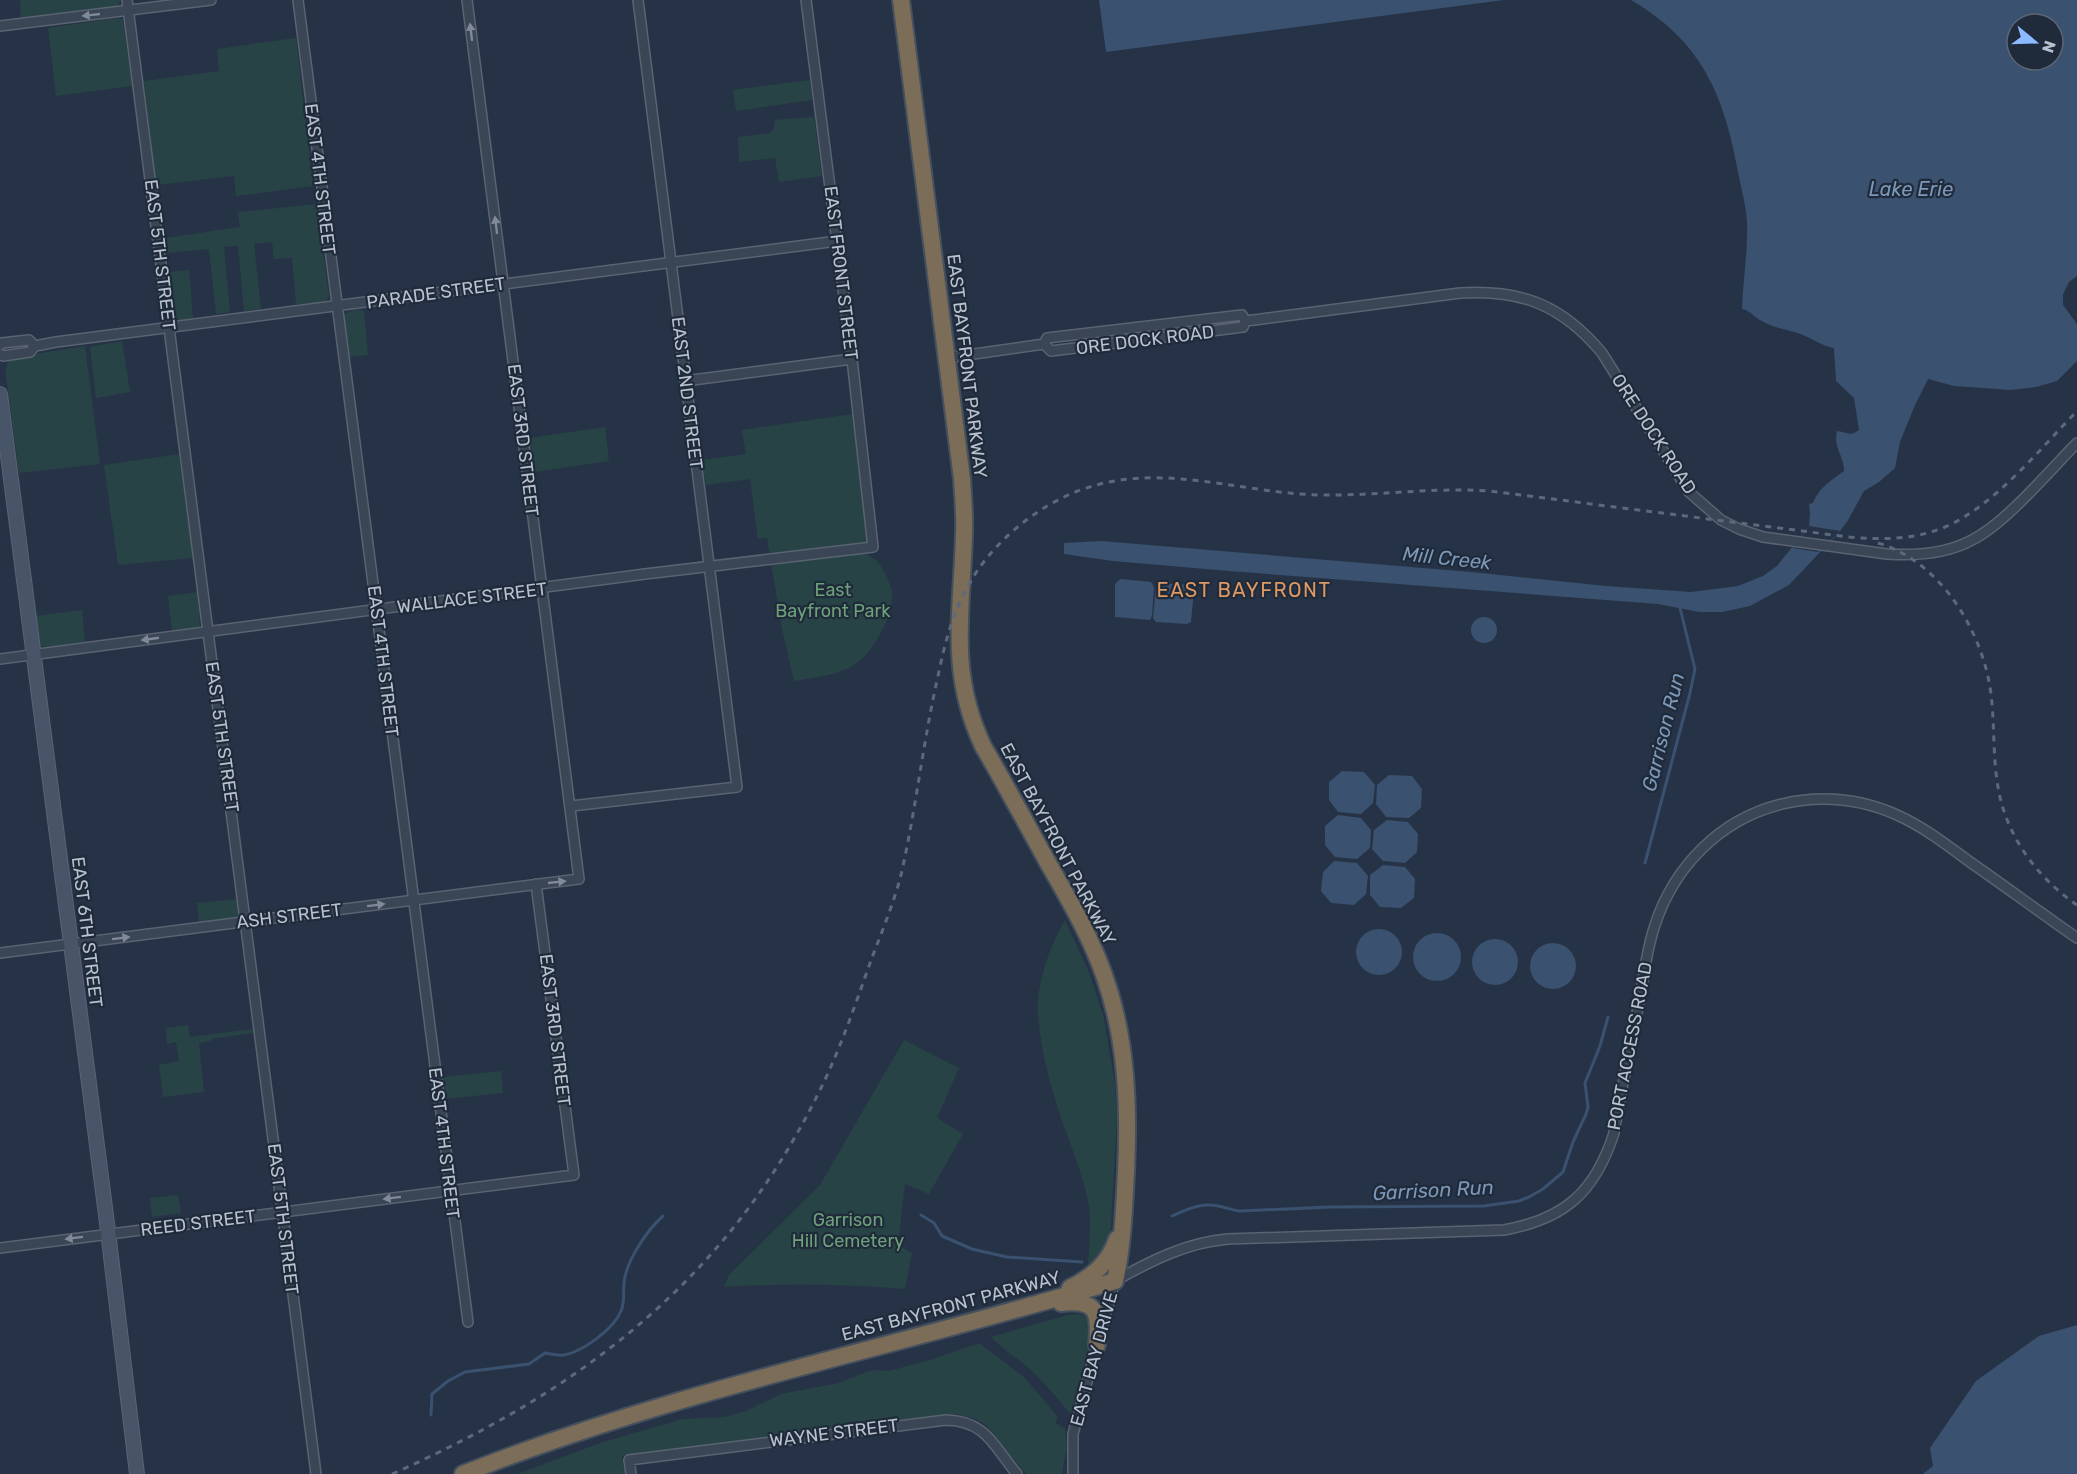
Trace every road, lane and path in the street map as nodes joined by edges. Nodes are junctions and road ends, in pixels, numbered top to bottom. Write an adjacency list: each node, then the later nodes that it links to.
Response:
1 (127, 0): 8 (street, EAST 5TH STREET)
2 (211, 0): 8 (street)
3 (298, 0): 13 (street, EAST 4TH STREET)
4 (467, 0): 12 (street, EAST 3RD STREET, one-way to 4)
5 (638, 0): 11 (street, EAST 2ND STREET)
6 (806, 0): 10 (street, EAST FRONT STREET)
7 (901, 0): 20 (highway, EAST BAYFRONT PARKWAY)
8 (129, 11): 9 (street, one-way to 9); 15 (street, EAST 5TH STREET)
9 (0, 26)
10 (837, 241): 11 (street, PARADE STREET); 21 (street, EAST FRONT STREET)
11 (672, 264): 12 (street, PARADE STREET); 22 (street, EAST 2ND STREET)
12 (503, 284): 13 (street, PARADE STREET); 27 (street, EAST 3RD STREET)
13 (336, 306): 15 (street, PARADE STREET); 28 (street, EAST 4TH STREET)
14 (1245, 321): 16 (street, ORE DOCK ROAD); 16 (street, ORE DOCK ROAD); 24 (street, ORE DOCK ROAD)
15 (170, 328): 18 (street, PARADE STREET); 29 (street, EAST 5TH STREET)
16 (1044, 344): 20 (street, ORE DOCK ROAD)
17 (0, 345): 18 (street, PARADE STREET)
18 (35, 346): 19 (street, PARADE STREET)
19 (0, 354)
20 (946, 358): 43 (highway, EAST BAYFRONT PARKWAY)
21 (852, 359): 22 (street); 25 (street, EAST FRONT STREET)
22 (685, 381): 26 (street, EAST 2ND STREET)
23 (0, 394): 30 (main road, EAST 6TH STREET)
24 (2077, 443)
25 (873, 547): 26 (street, WALLACE STREET)
26 (709, 567): 27 (street, WALLACE STREET); 32 (street, EAST 2ND STREET)
27 (543, 589): 28 (street, WALLACE STREET); 32 (street, EAST 3RD STREET)
28 (376, 610): 29 (street, WALLACE STREET); 35 (street, EAST 4TH STREET)
29 (208, 631): 30 (street, WALLACE STREET, one-way to 30); 36 (street, EAST 5TH STREET)
30 (34, 655): 31 (street, WALLACE STREET); 38 (main road, EAST 6TH STREET)
31 (0, 659)
32 (571, 806): 33 (street, EAST 3RD STREET)
33 (579, 879): 34 (street, ASH STREET, one-way to 33)
34 (536, 884): 35 (street, ASH STREET); 40 (street, EAST 3RD STREET)
35 (414, 900): 36 (street, ASH STREET, one-way to 35); 41 (street, EAST 4TH STREET)
36 (246, 922): 38 (street, ASH STREET, one-way to 36); 42 (street, EAST 5TH STREET)
37 (2077, 938): 46 (street, PORT ACCESS ROAD)
38 (71, 944): 39 (street, ASH STREET); 44 (main road, EAST 6TH STREET)
39 (0, 953)
40 (574, 1175): 41 (street, REED STREET)
41 (450, 1190): 42 (street, REED STREET, one-way to 42); 48 (street, EAST 4TH STREET)
42 (282, 1212): 44 (street, REED STREET); 51 (street, EAST 5TH STREET)
43 (1123, 1221): 46 (highway, EAST BAYFRONT PARKWAY); 47 (highway)
44 (108, 1234): 45 (street, REED STREET, one-way to 45); 50 (main road, EAST 6TH STREET)
45 (0, 1248)
46 (1115, 1281): 47 (highway, EAST BAYFRONT PARKWAY); 49 (street, EAST BAY DRIVE)
47 (1033, 1306): 49 (highway); 52 (highway, EAST BAYFRONT PARKWAY)
48 (468, 1322)
49 (1097, 1345): 55 (street, EAST BAY DRIVE)
50 (137, 1474)
51 (316, 1474)
52 (463, 1474)
53 (631, 1474): 54 (street, WAYNE STREET)
54 (1017, 1474)
55 (1073, 1474)

